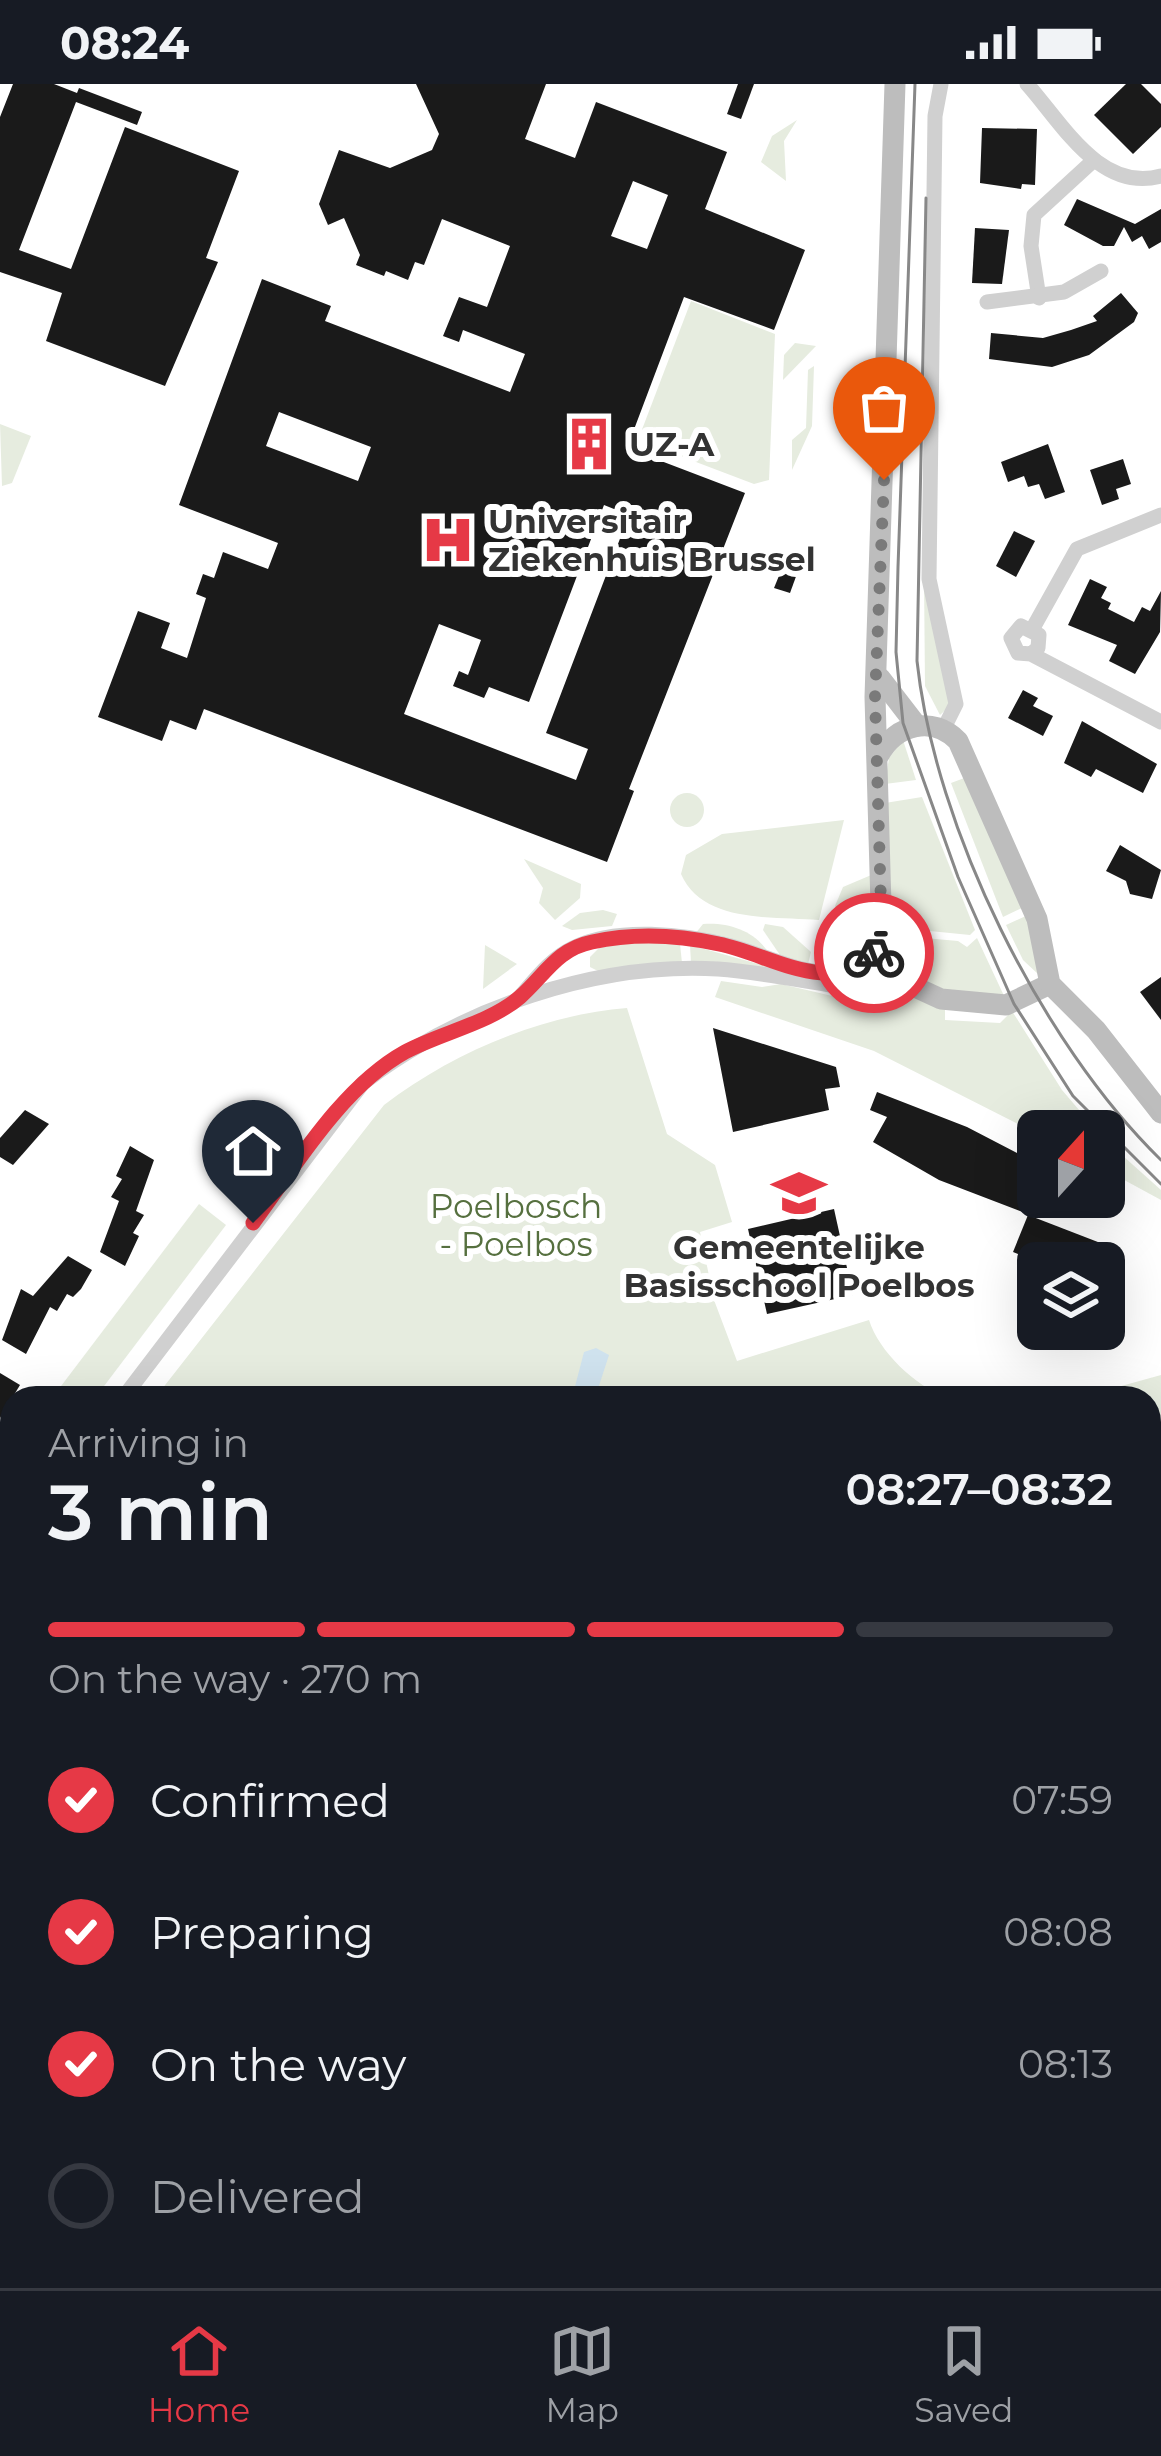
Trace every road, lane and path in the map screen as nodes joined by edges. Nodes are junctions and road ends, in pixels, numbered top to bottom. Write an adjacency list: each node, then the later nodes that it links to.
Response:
1 (895, 84): 12 (street)
2 (941, 84): 15 (street)
3 (1027, 84): 4 (street)
4 (1094, 160): 5 (street); 7 (street)
5 (1161, 176)
6 (1101, 272): 7 (street)
7 (1039, 298): 8 (street)
8 (987, 302)
9 (1161, 515): 10 (street)
10 (1033, 628): 11 (street); 11 (street)
11 (1031, 654): 13 (street)
12 (880, 677): 14 (street); 16 (street)
13 (1161, 722)
14 (917, 726): 15 (street); 16 (street)
15 (944, 728): 18 (street)
16 (879, 755): 17 (street)
17 (882, 940): 19 (street); 20 (street)
18 (1051, 985): 19 (street); 21 (street)
19 (913, 990): 20 (street)
20 (519, 998): 22 (street)
21 (1161, 1113)
22 (306, 1154): 23 (street); 23 (street)
23 (280, 1186): 24 (street)
24 (132, 1386)

